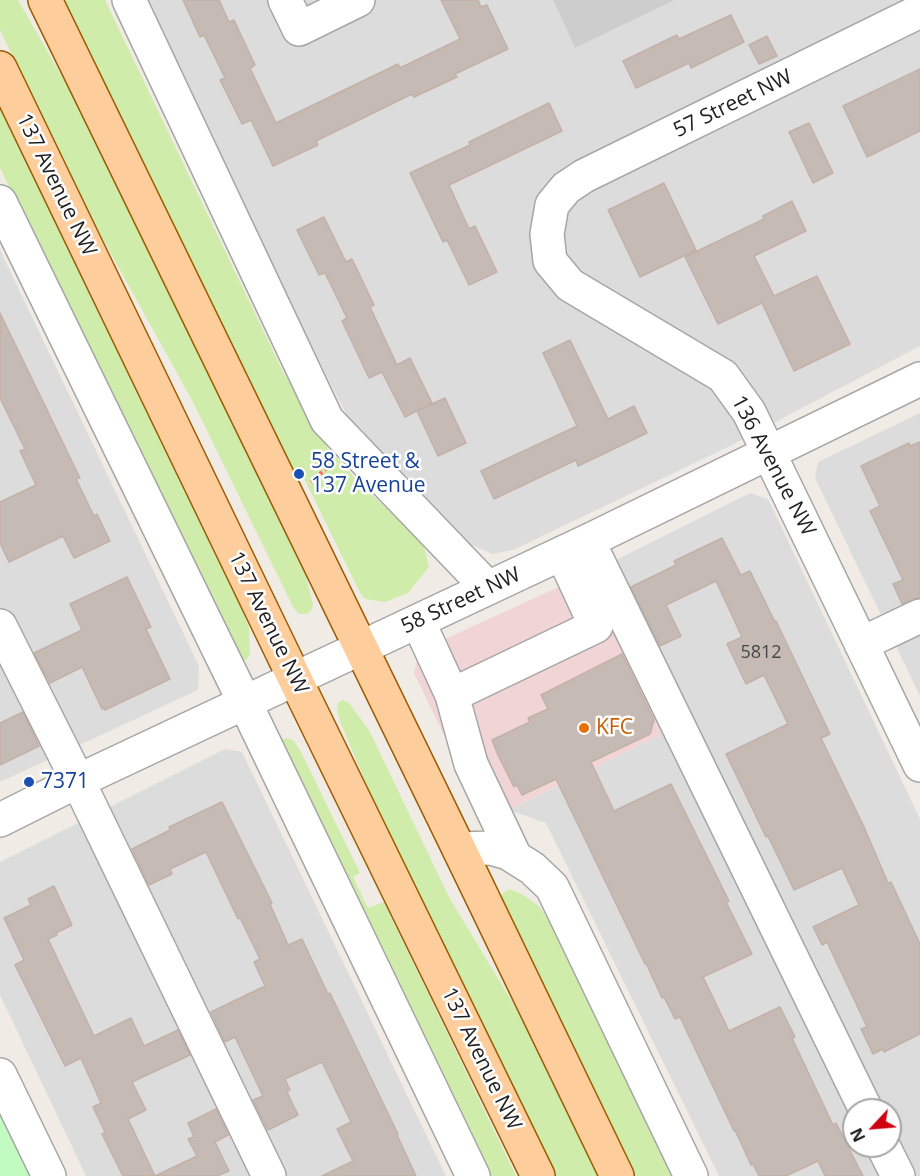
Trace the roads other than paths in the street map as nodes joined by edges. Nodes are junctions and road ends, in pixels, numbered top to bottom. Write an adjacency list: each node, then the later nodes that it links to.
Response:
1 (45, 0): 17 (main road)
2 (129, 0): 12 (street)
3 (285, 0): 4 (street)
4 (358, 0)
5 (920, 11): 8 (street, 57 Street NW)
6 (0, 68): 18 (main road, 137 Avenue NW)
7 (0, 202): 20 (street)
8 (552, 205): 10 (street, 136 Avenue NW)
9 (920, 379): 10 (street, 58 Street NW)
10 (769, 452): 11 (street, 58 Street NW); 16 (street, 136 Avenue NW)
11 (575, 547): 12 (street, 58 Street NW); 19 (street); 27 (street)
12 (488, 588): 14 (street, 58 Street NW)
13 (920, 616): 16 (street)
14 (418, 621): 17 (street, 58 Street NW); 19 (street)
15 (0, 626): 22 (street)
16 (861, 644): 21 (street, 136 Avenue NW)
17 (361, 648): 18 (street, 58 Street NW); 24 (main road)
18 (295, 679): 20 (street, 58 Street NW); 32 (main road, 137 Avenue NW)
19 (452, 695): 25 (street)
20 (245, 703): 22 (street, 58 Street NW); 31 (street)
21 (920, 765)
22 (78, 781): 23 (street, 58 Street NW); 30 (street)
23 (0, 820)
24 (459, 849): 25 (street); 33 (main road)
25 (515, 857): 34 (street)
26 (0, 1075): 29 (street)
27 (860, 1098)
28 (889, 1158): 35 (street)
29 (49, 1176)
30 (269, 1176)
31 (473, 1176)
32 (538, 1176)
33 (617, 1176)
34 (691, 1176)
35 (898, 1176)

